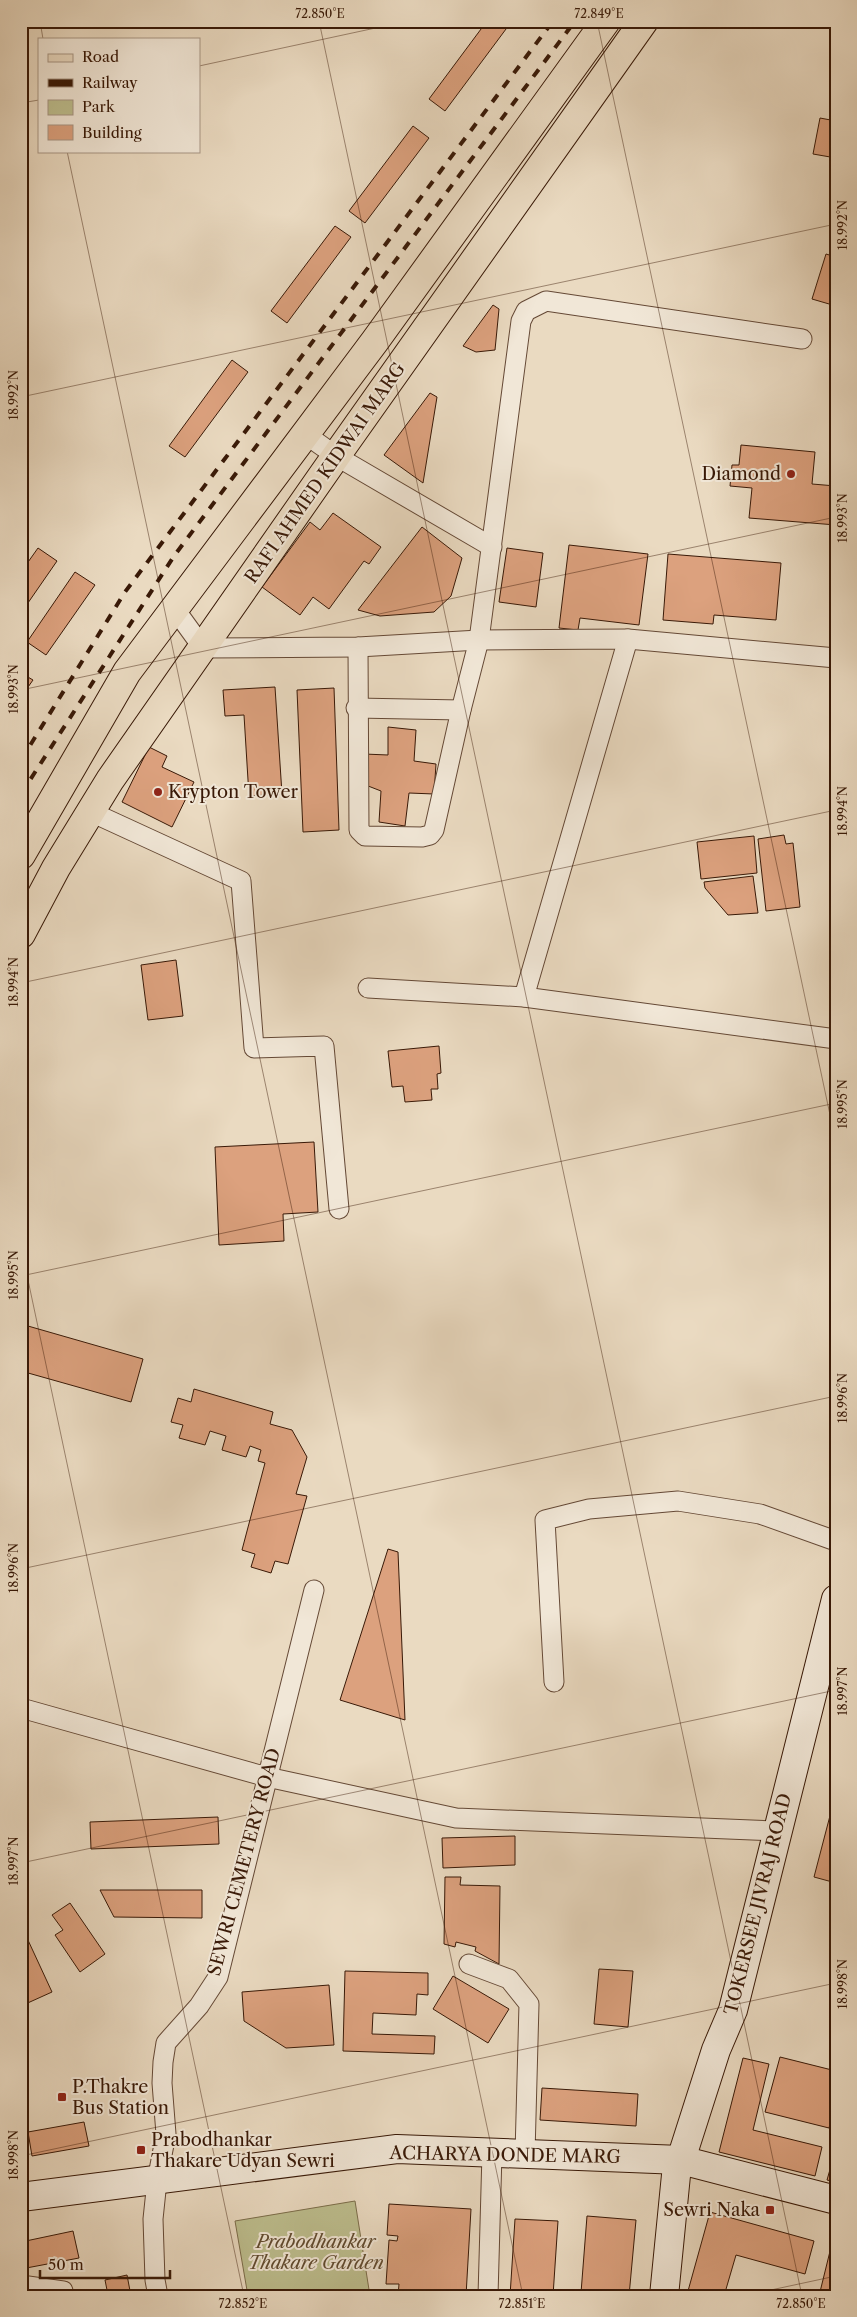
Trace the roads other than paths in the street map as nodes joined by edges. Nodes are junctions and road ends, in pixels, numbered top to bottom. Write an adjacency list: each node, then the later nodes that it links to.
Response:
1 (606, 21): 4 (main road, RAFI AHMED KIDWAI MARG)
2 (644, 21): 5 (main road, RAFI AHMED KIDWAI MARG)
3 (802, 339): 6 (street)
4 (306, 434): 5 (street); 7 (main road, RAFI AHMED KIDWAI MARG)
5 (336, 456): 6 (street); 11 (main road, RAFI AHMED KIDWAI MARG)
6 (492, 547): 9 (street)
7 (174, 608): 11 (street); 16 (main road, RAFI AHMED KIDWAI MARG)
8 (628, 639): 9 (street); 12 (street); 19 (street)
9 (479, 640): 10 (street); 14 (street)
10 (358, 647): 11 (street); 13 (street)
11 (203, 648): 15 (main road, RAFI AHMED KIDWAI MARG)
12 (836, 658)
13 (356, 708): 14 (street); 14 (street)
14 (461, 710)
15 (91, 812): 17 (main road, RAFI AHMED KIDWAI MARG); 21 (street)
16 (21, 855)
17 (24, 924)
18 (368, 988): 19 (street)
19 (524, 997): 20 (street)
20 (836, 1039)
21 (339, 1209)
22 (836, 1541): 25 (street)
23 (314, 1590): 27 (street, SEWRI CEMETERY ROAD)
24 (836, 1599): 28 (street, TOKERSEE JIVRAJ ROAD)
25 (554, 1682)
26 (21, 1708): 27 (street)
27 (267, 1777): 28 (street); 33 (street, SEWRI CEMETERY ROAD)
28 (776, 1831): 32 (street, TOKERSEE JIVRAJ ROAD)
29 (469, 1964): 30 (street)
30 (525, 2154): 31 (street, ACHARYA DONDE MARG); 32 (street, ACHARYA DONDE MARG)
31 (491, 2161): 32 (street, ACHARYA DONDE MARG); 33 (street, ACHARYA DONDE MARG); 40 (street)
32 (678, 2168): 35 (street, ACHARYA DONDE MARG); 41 (street, TOKERSEE JIVRAJ ROAD)
33 (156, 2189): 34 (street, ACHARYA DONDE MARG); 36 (street, ACHARYA DONDE MARG); 39 (street, SEWRI CEMETERY ROAD)
34 (21, 2197)
35 (835, 2208)
36 (21, 2214)
37 (32, 2289): 38 (street)
38 (64, 2296)
39 (158, 2296)
40 (488, 2296)
41 (664, 2296)

